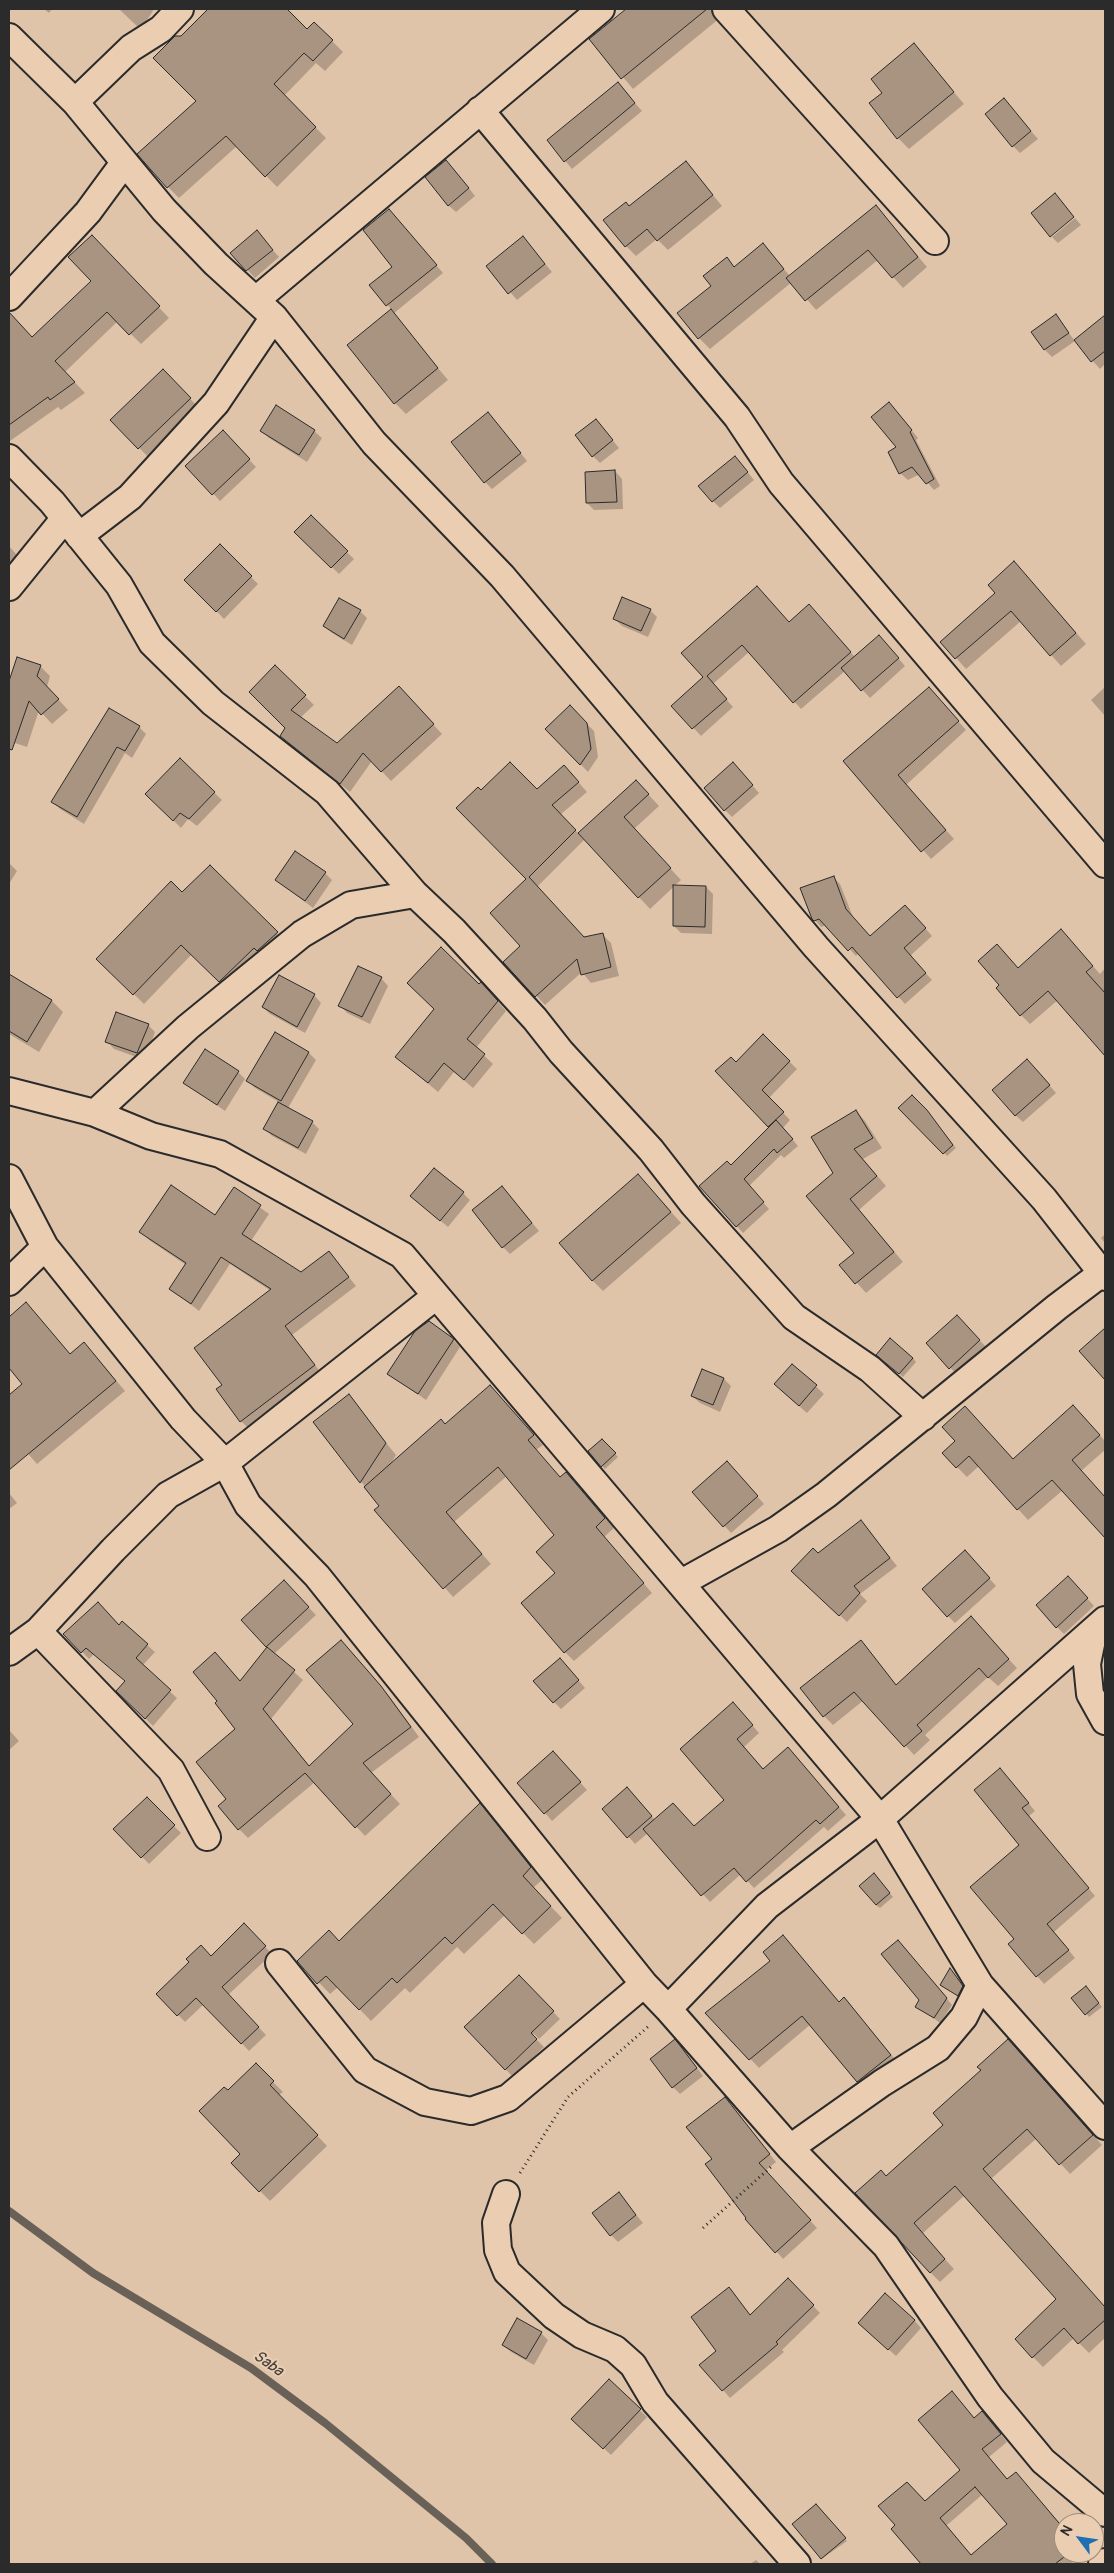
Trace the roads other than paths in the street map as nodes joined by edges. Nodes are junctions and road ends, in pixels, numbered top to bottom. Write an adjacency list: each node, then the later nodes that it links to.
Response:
1 (180, 9): 5 (street)
2 (600, 9): 6 (street)
3 (726, 9): 8 (street)
4 (9, 37): 5 (street)
5 (74, 102): 7 (street)
6 (480, 110): 10 (street); 14 (street)
7 (124, 163): 9 (street); 10 (street)
8 (935, 241)
9 (9, 297)
10 (265, 308): 12 (street); 20 (street)
11 (9, 458): 12 (street)
12 (72, 527): 13 (street); 15 (street)
13 (9, 587)
14 (1105, 864)
15 (415, 894): 17 (street); 23 (street)
16 (9, 1092): 17 (street)
17 (95, 1113): 22 (street)
18 (9, 1178): 19 (street)
19 (45, 1247): 21 (street); 24 (street)
20 (1103, 1275): 23 (street)
21 (9, 1282)
22 (436, 1296): 24 (street); 25 (street)
23 (923, 1417): 25 (street)
24 (225, 1463): 27 (street); 33 (street)
25 (681, 1583): 30 (street)
26 (1099, 1625): 29 (street); 30 (street)
27 (38, 1631): 28 (street); 31 (street)
28 (9, 1652)
29 (1105, 1721)
30 (880, 1819): 34 (street); 35 (street)
31 (207, 1837)
32 (279, 1963): 33 (street)
33 (644, 1984): 35 (street)
34 (980, 1985): 36 (street); 37 (street)
35 (668, 2008): 37 (street)
36 (1105, 2126)
37 (790, 2148): 39 (street)
38 (506, 2194): 41 (street)
39 (1105, 2513)
40 (1105, 2562): 42 (street)
41 (797, 2564)
42 (1102, 2564)

